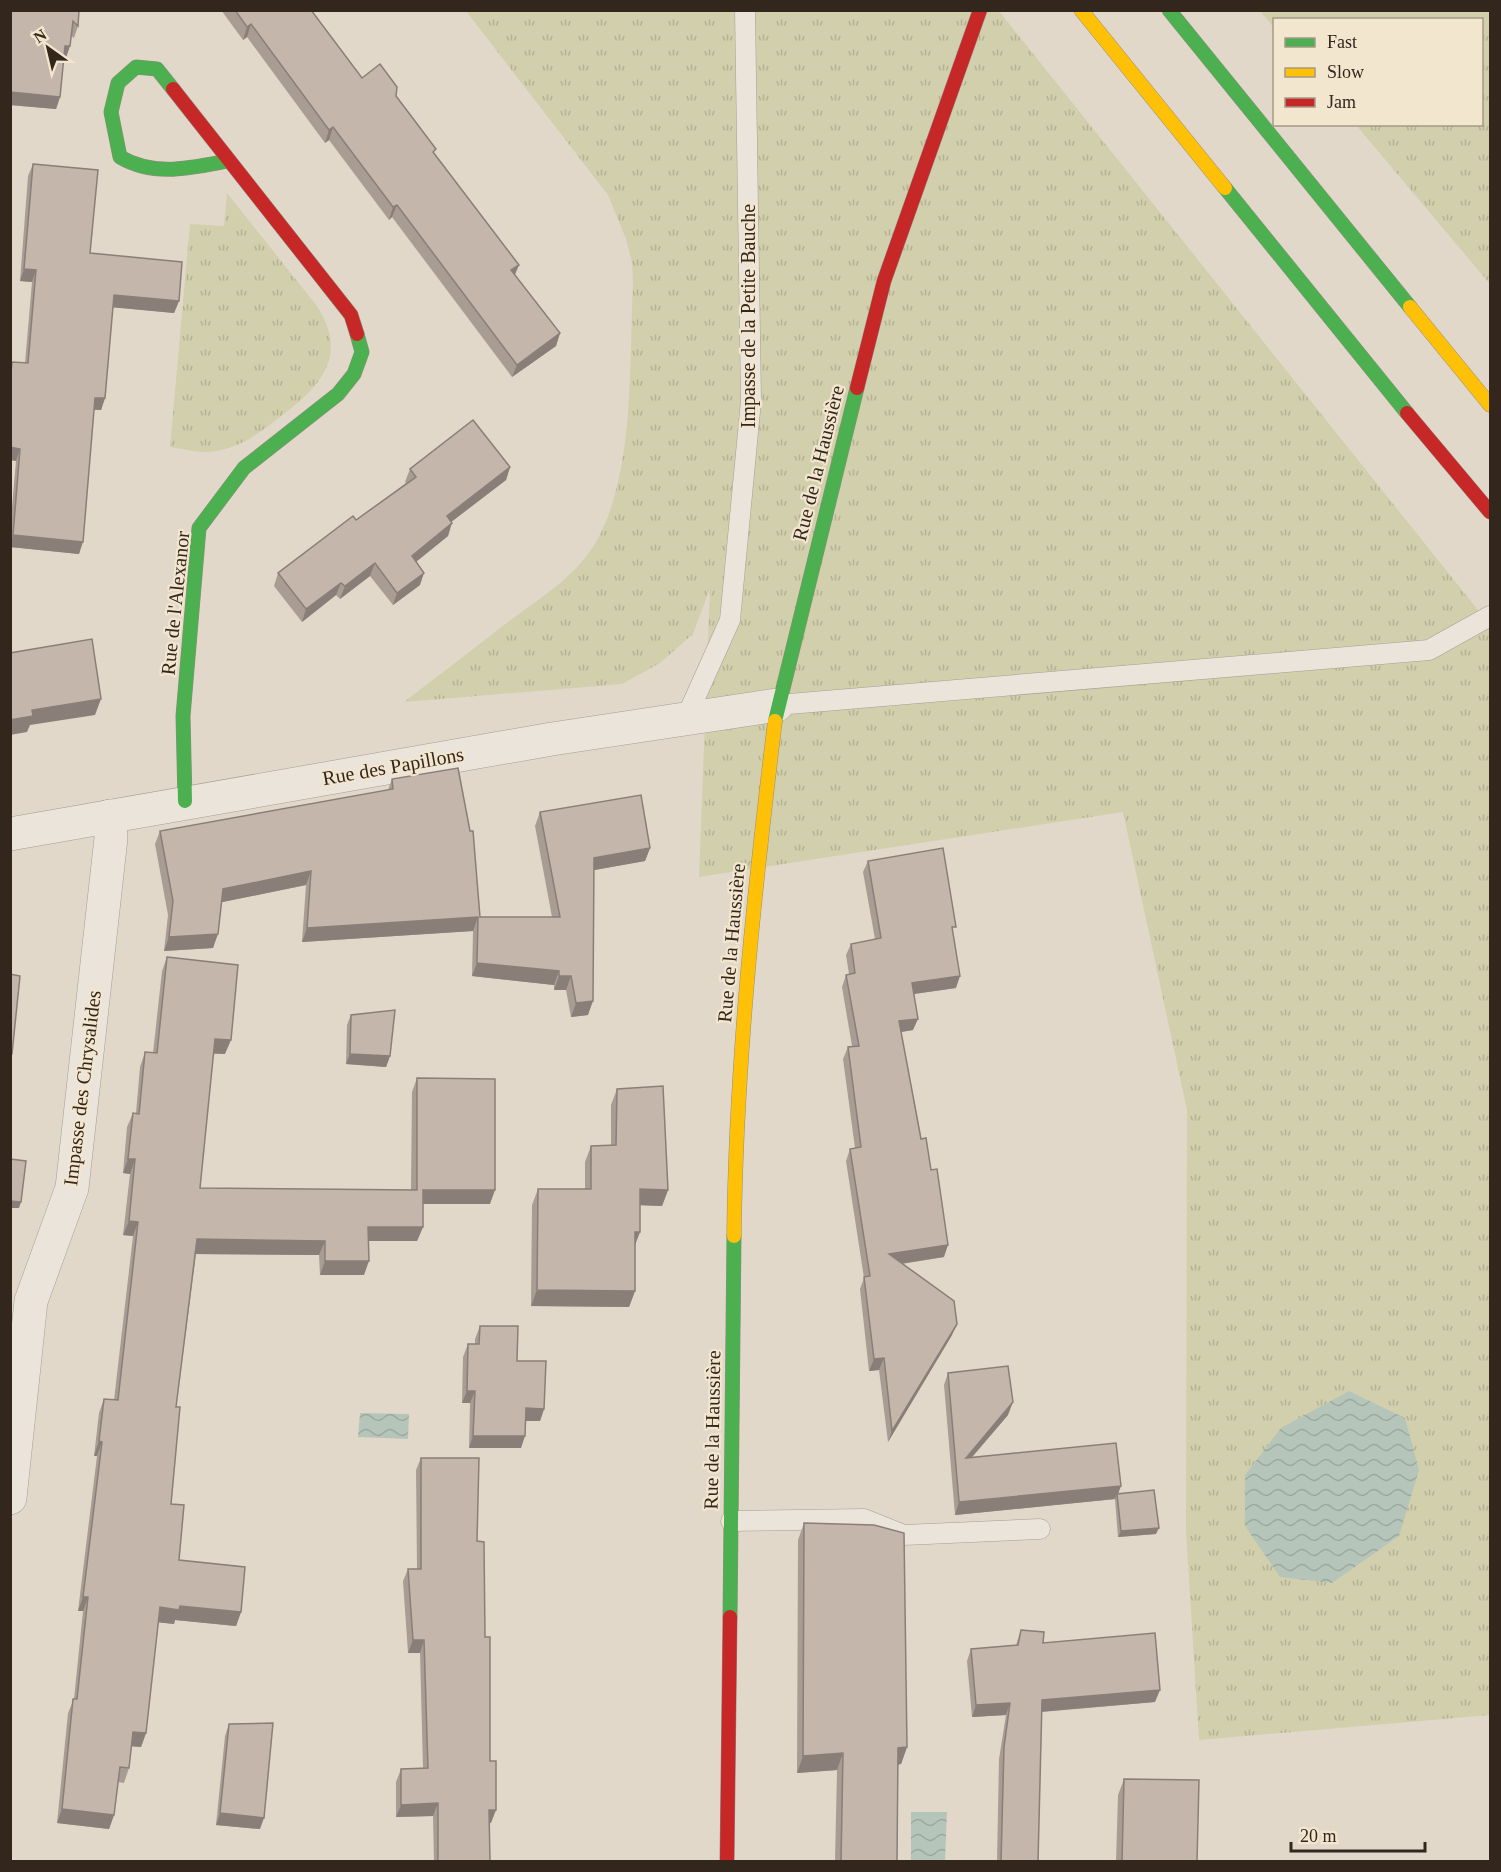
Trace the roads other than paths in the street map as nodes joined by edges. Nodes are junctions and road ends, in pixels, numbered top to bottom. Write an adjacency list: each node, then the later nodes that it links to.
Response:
1 (745, 10): 10 (lane, Impasse de la Petite Bauche)
2 (980, 10): 9 (main road, Rue de la Haussière)
3 (1081, 10): 7 (main road)
4 (1169, 10): 6 (main road)
5 (227, 160): 5 (main road, Rue de l'Alexanor); 11 (main road, Rue de l'Alexanor)
6 (1491, 405)
7 (1491, 512)
8 (1491, 616): 9 (lane)
9 (777, 705): 10 (street, Rue des Papillons); 15 (main road, Rue de la Haussière)
10 (686, 718): 11 (street, Rue des Papillons)
11 (185, 801): 12 (street, Rue des Papillons)
12 (110, 816): 13 (street, Rue des Papillons); 14 (street, Impasse des Chrysalides)
13 (10, 834)
14 (10, 1498)
15 (731, 1521): 16 (lane); 17 (main road, Rue de la Haussière)
16 (1040, 1529)
17 (727, 1862)

